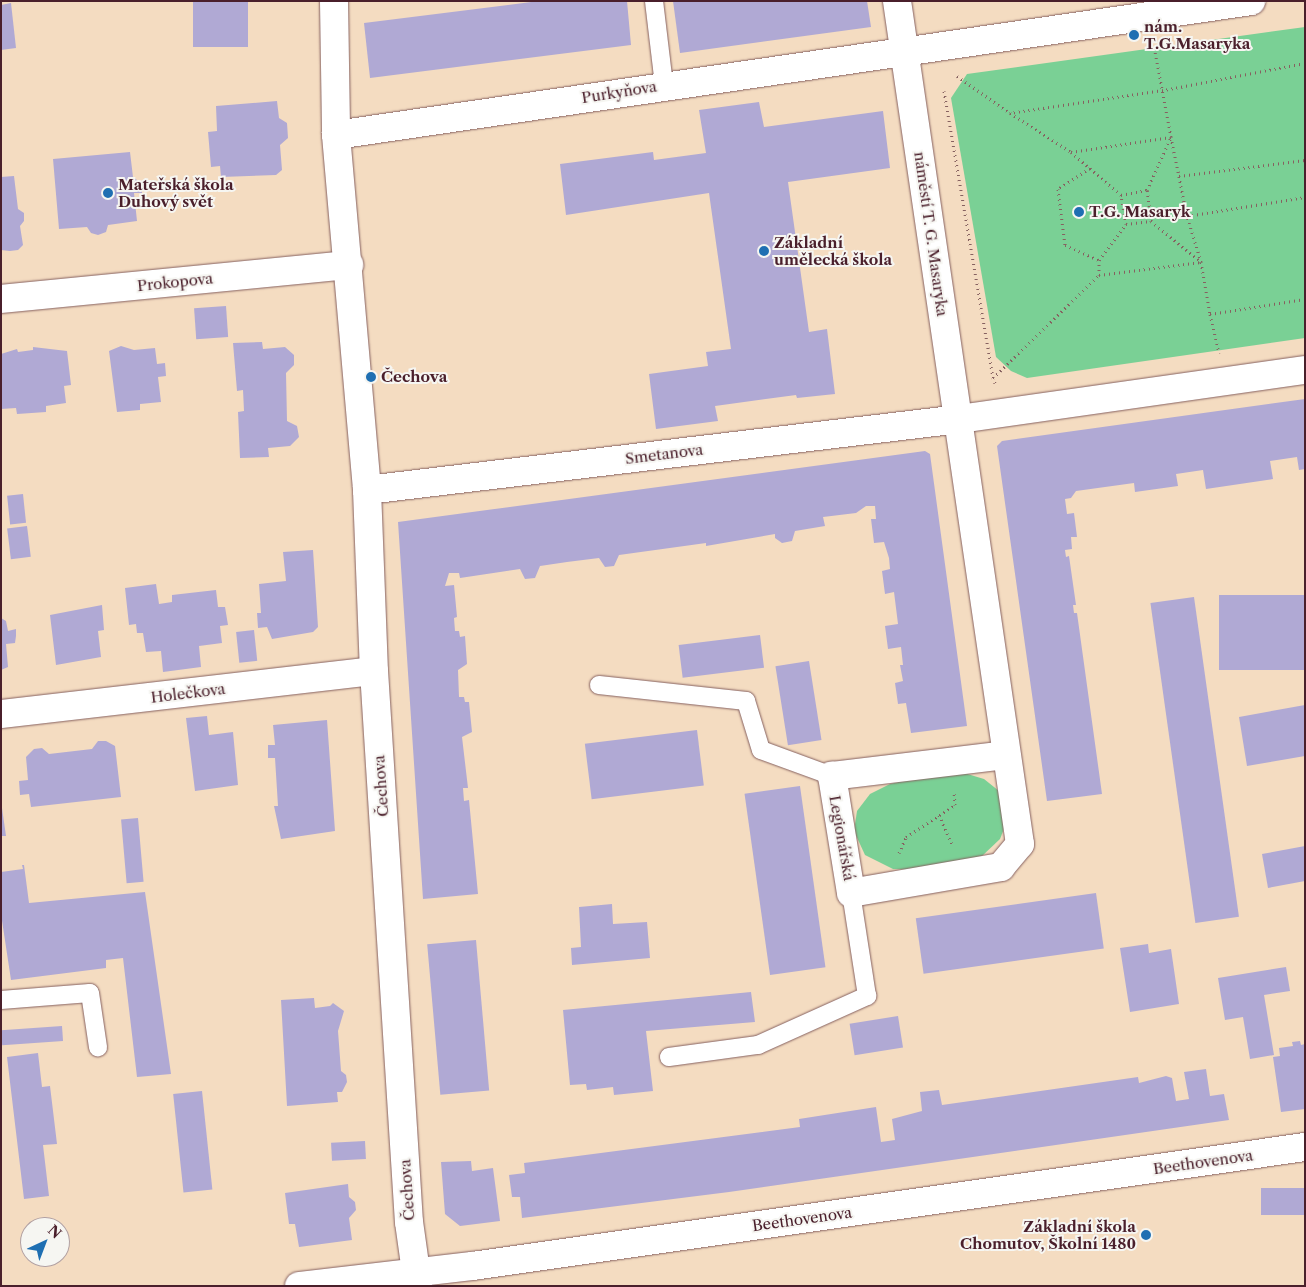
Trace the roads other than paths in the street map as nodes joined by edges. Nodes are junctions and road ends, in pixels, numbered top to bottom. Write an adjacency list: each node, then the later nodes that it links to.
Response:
1 (334, 1): 7 (street, Čechova)
2 (654, 1): 6 (lane)
3 (897, 1): 5 (street, náměstí T. G. Masaryka)
4 (1251, 1): 5 (street)
5 (904, 53): 6 (street, Purkyňova); 11 (street, náměstí T. G. Masaryka)
6 (664, 85): 7 (street, Purkyňova)
7 (336, 135): 8 (street, Čechova)
8 (349, 265): 9 (street, Prokopova); 12 (street, Čechova)
9 (1, 299)
10 (1305, 370): 11 (street)
11 (960, 419): 12 (street, Smetanova); 16 (street, Legionářská)
12 (367, 490): 13 (street, Čechova)
13 (374, 671): 15 (street, Holečkova); 23 (street, Čechova)
14 (599, 684): 17 (lane)
15 (1, 714)
16 (1006, 755): 17 (street, Legionářská); 18 (street, Legionářská)
17 (832, 776): 18 (street, Legionářská)
18 (851, 893): 21 (lane)
19 (1, 1000): 20 (lane)
20 (98, 1048)
21 (669, 1057)
22 (1305, 1147): 23 (street, Beethovenova)
23 (417, 1278): 24 (street, Beethovenova)
24 (299, 1286)

